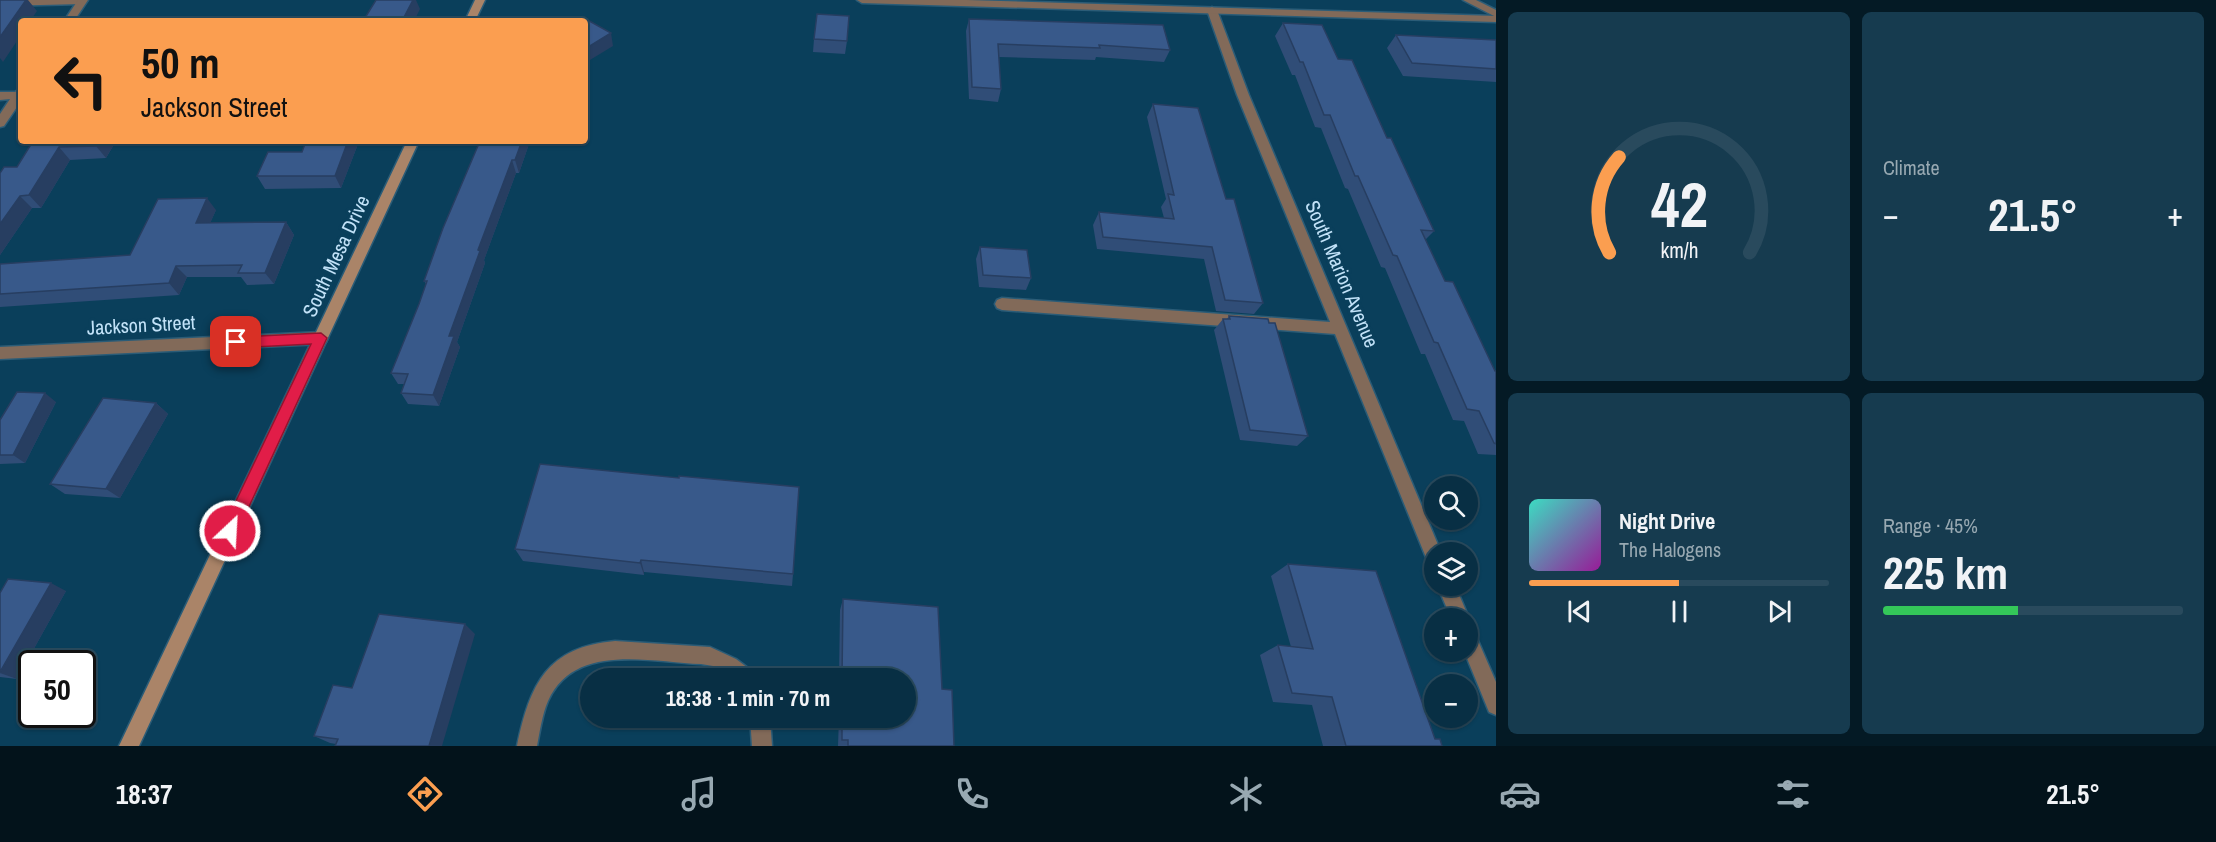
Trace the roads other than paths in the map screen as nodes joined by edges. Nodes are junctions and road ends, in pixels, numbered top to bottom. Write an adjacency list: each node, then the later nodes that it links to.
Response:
1 (82, 0): 5 (street); 8 (street)
2 (480, 0): 9 (main road)
3 (862, 0): 6 (street)
4 (1468, 0): 7 (street)
5 (0, 3)
6 (1212, 10): 10 (street); 17 (street, South Marion Avenue)
7 (1496, 14)
8 (71, 18)
9 (471, 18)
10 (1496, 19)
11 (18, 94): 12 (street)
12 (0, 96)
13 (18, 97): 14 (street)
14 (0, 123)
15 (411, 144): 18 (main road, South Mesa Drive)
16 (1002, 304): 17 (street)
17 (1341, 329): 20 (street, South Marion Avenue)
18 (321, 338): 19 (street, Jackson Street); 25 (main road, South Mesa Drive)
19 (0, 353)
20 (1429, 542)
21 (1478, 662): 23 (street)
22 (735, 668): 26 (street)
23 (1496, 705)
24 (761, 728): 27 (street)
25 (129, 746)
26 (527, 746)
27 (762, 746)

